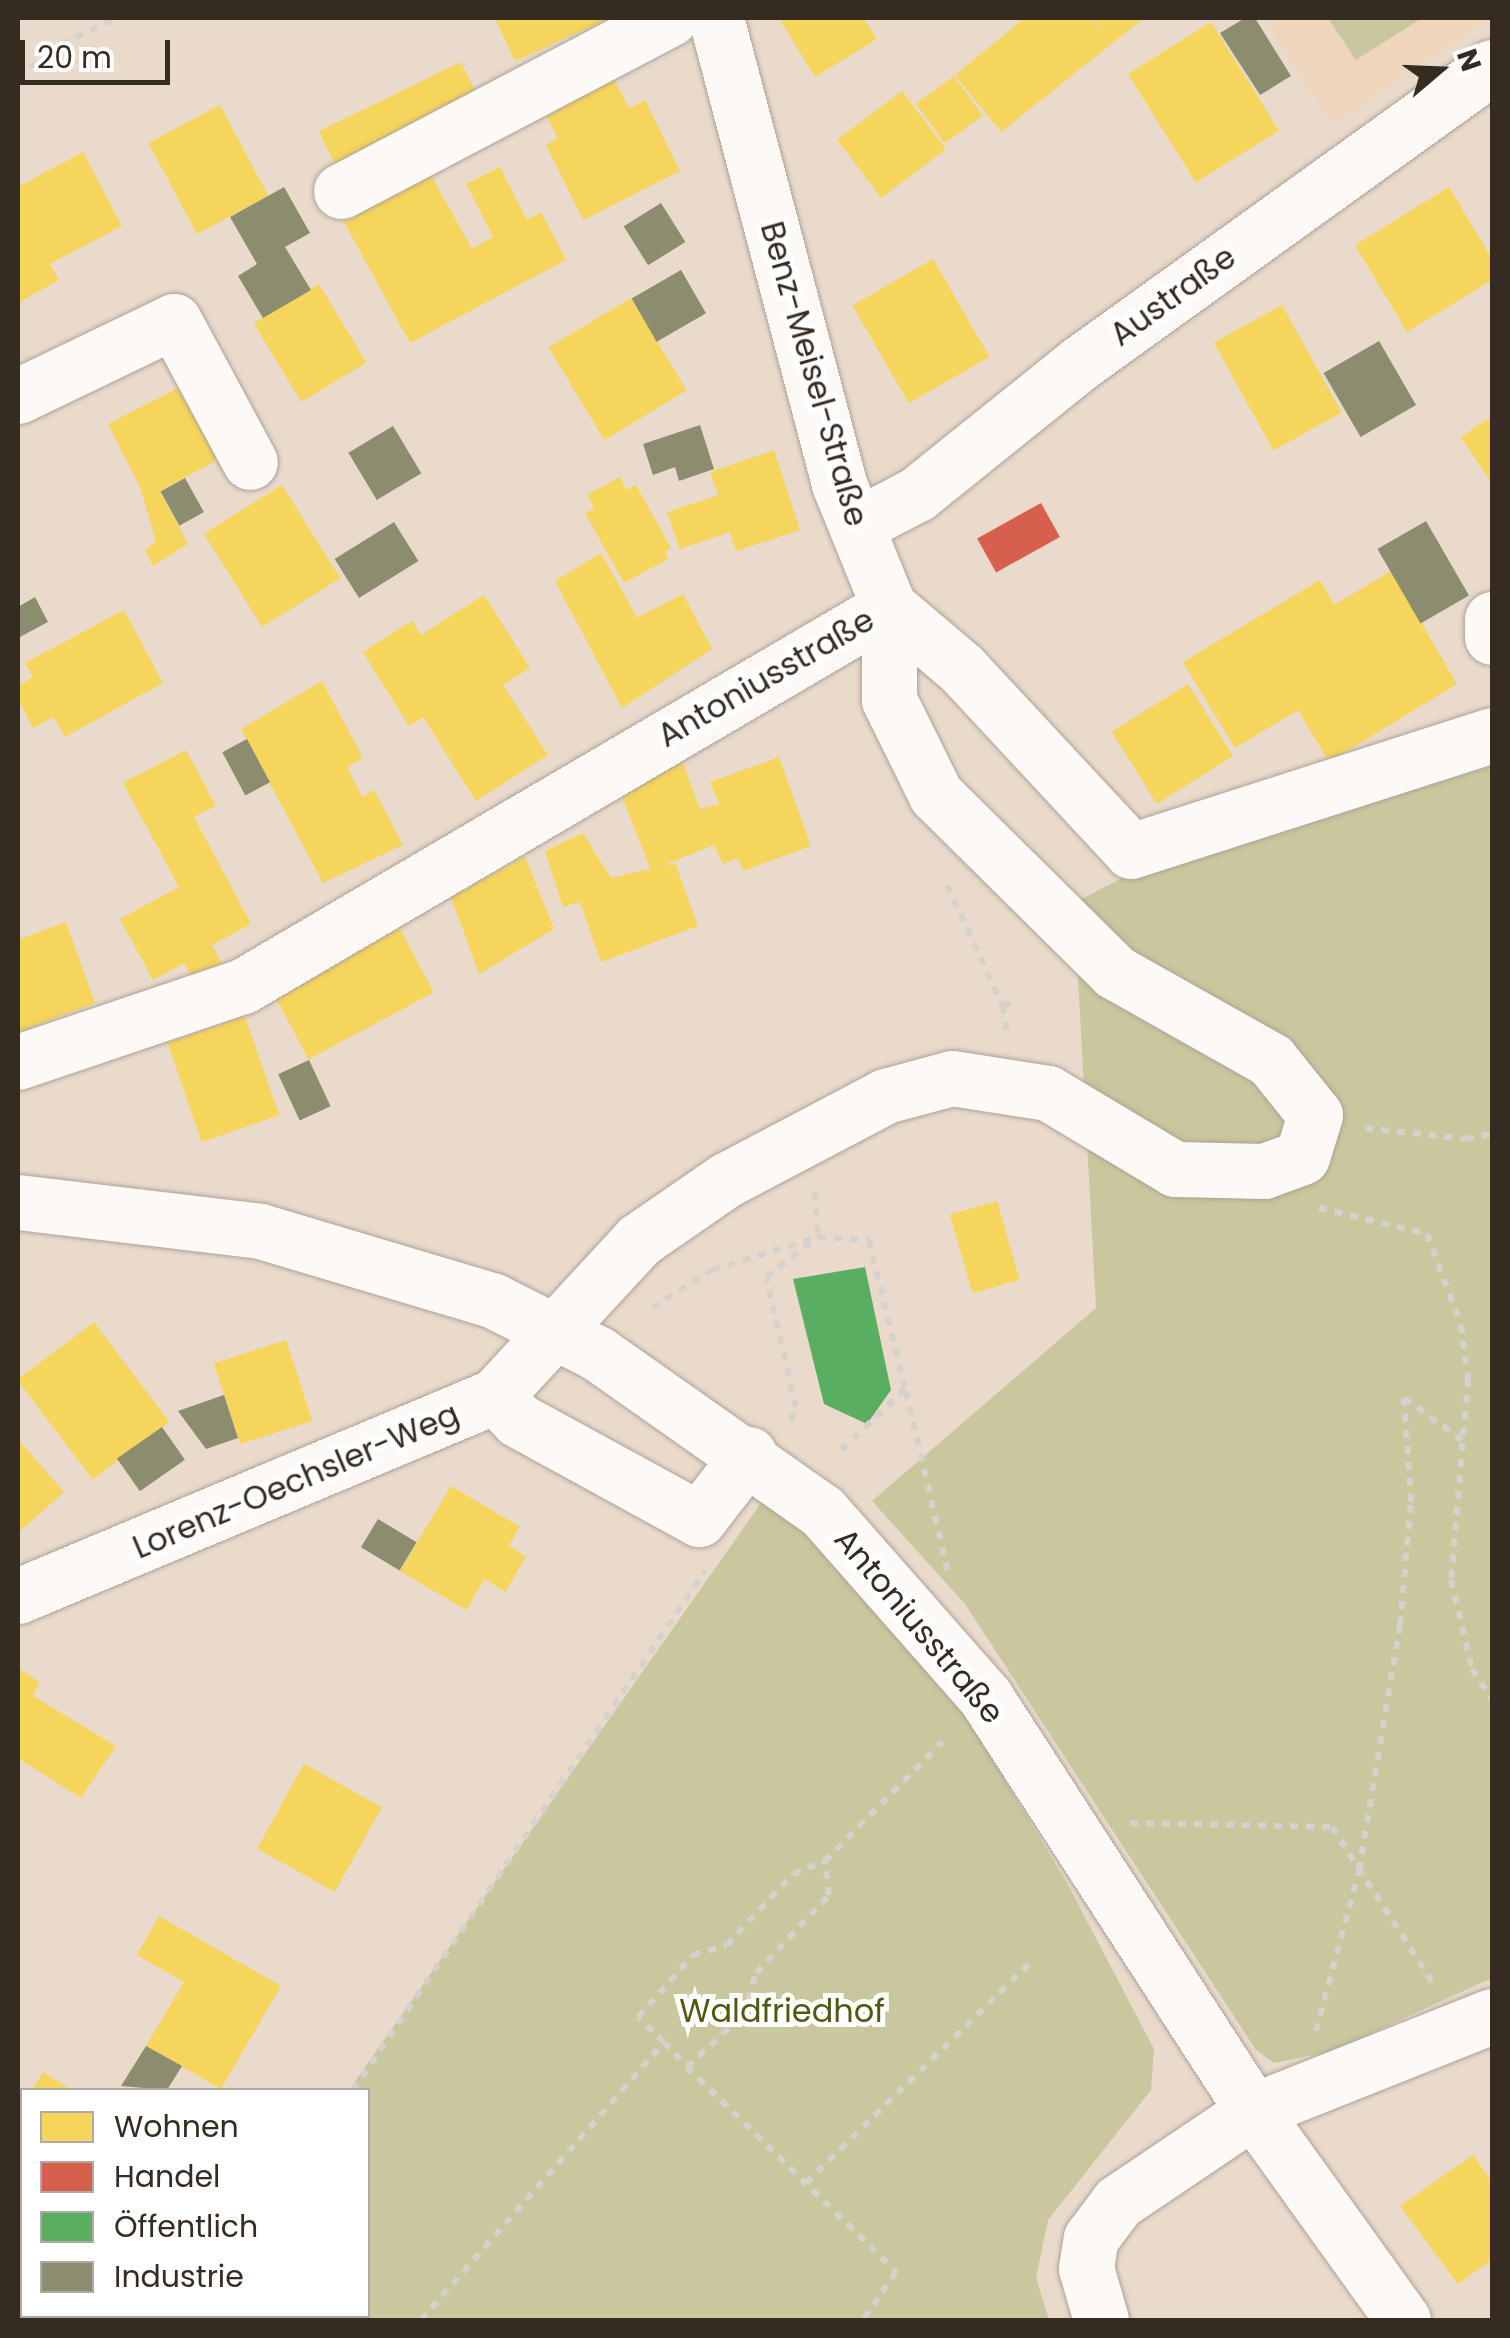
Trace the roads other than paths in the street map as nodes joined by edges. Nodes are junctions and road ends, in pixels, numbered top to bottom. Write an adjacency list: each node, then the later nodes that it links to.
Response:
1 (670, 18): 4 (street)
2 (716, 18): 7 (street, Benz-Meisel-Straße)
3 (1492, 67): 7 (street, Austraße)
4 (342, 192)
5 (18, 396): 6 (street)
6 (250, 462)
7 (856, 526): 8 (street, Benz-Meisel-Straße)
8 (889, 607): 11 (street, Benz-Meisel-Straße); 12 (street, Antoniusstraße); 14 (street, Antoniusstraße)
9 (1492, 619): 10 (street)
10 (1492, 637)
11 (1492, 736)
12 (18, 1062)
13 (18, 1202): 14 (street, Antoniusstraße)
14 (556, 1336): 15 (street, Lorenz-Oechsler-Weg); 16 (street, Antoniusstraße)
15 (495, 1396): 16 (street); 17 (street, Lorenz-Oechsler-Weg)
16 (781, 1464): 19 (street, Antoniusstraße)
17 (18, 1596)
18 (1477, 2021): 19 (street)
19 (1276, 2103): 20 (street); 21 (street, Antoniusstraße)
20 (1101, 2320)
21 (1403, 2320)

